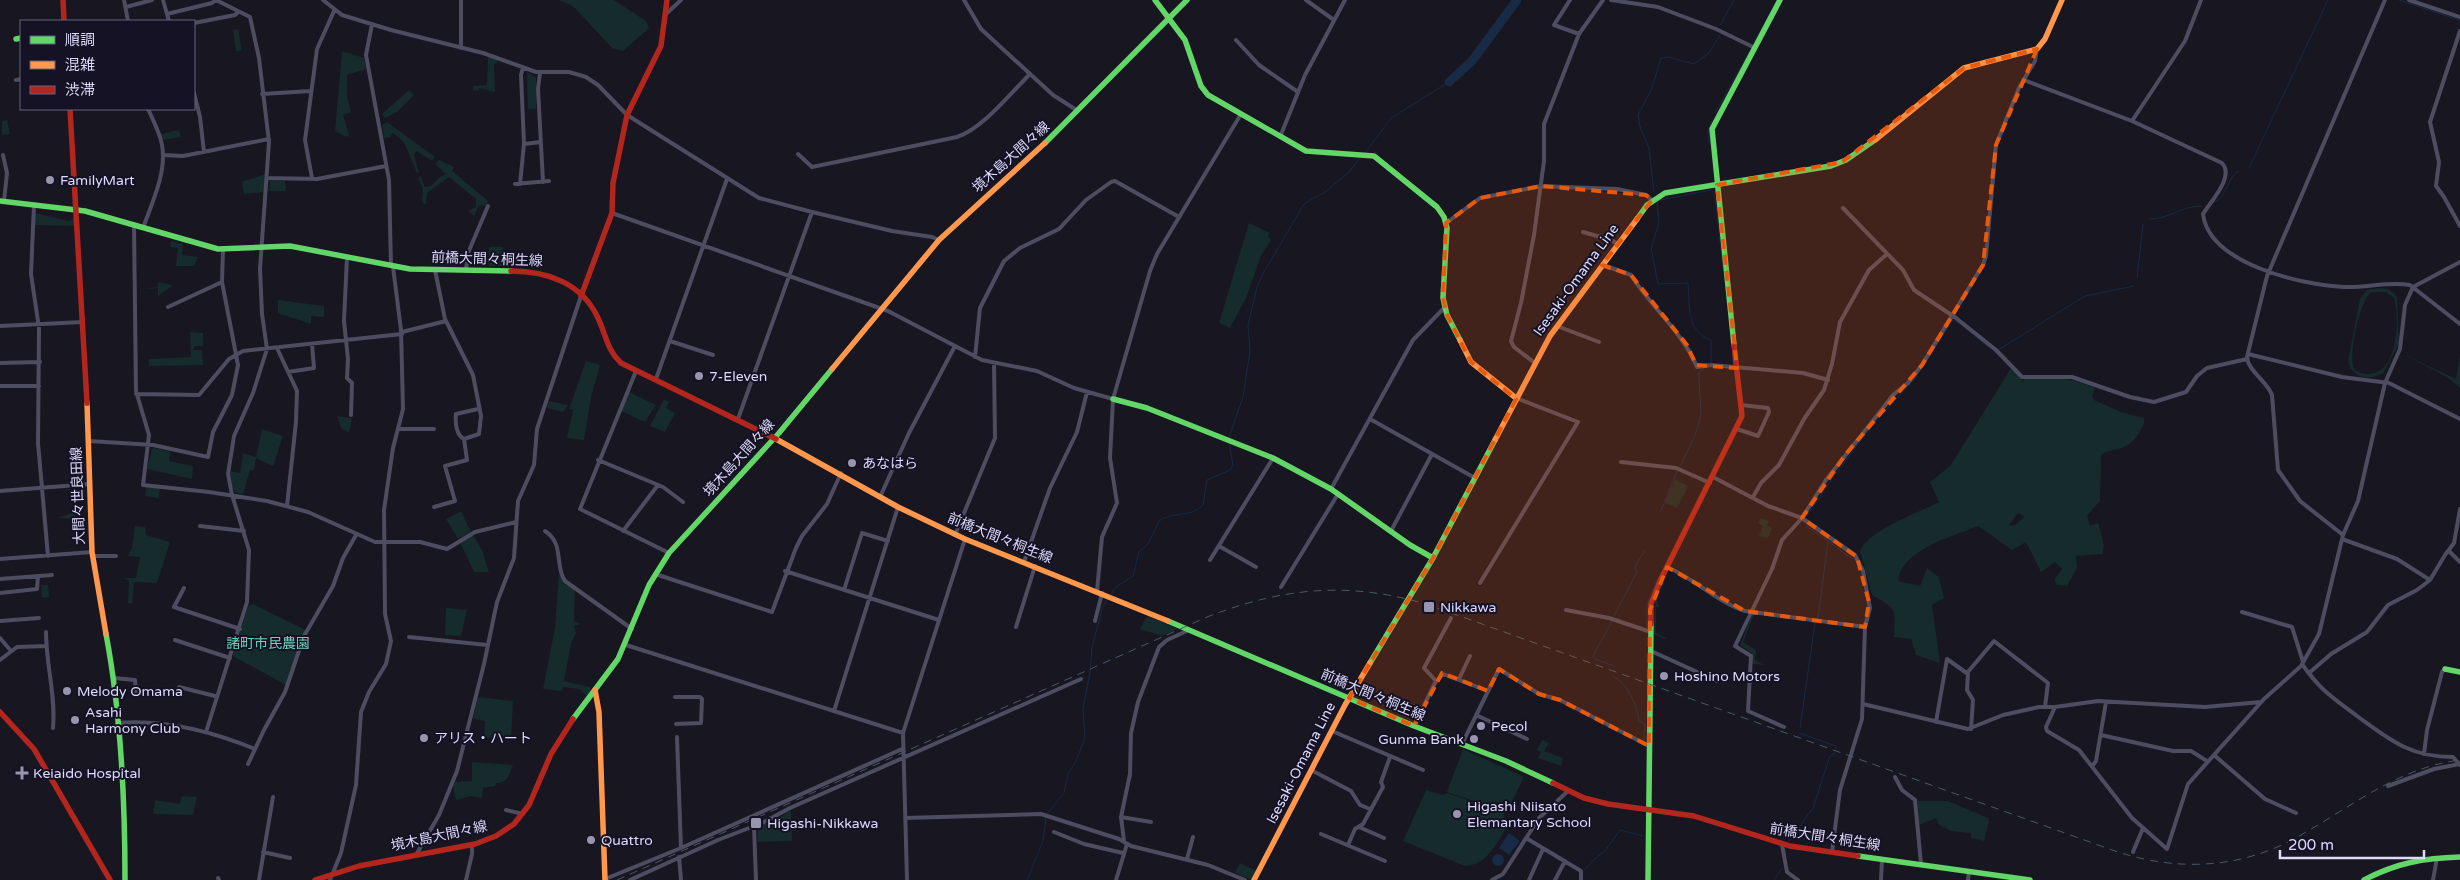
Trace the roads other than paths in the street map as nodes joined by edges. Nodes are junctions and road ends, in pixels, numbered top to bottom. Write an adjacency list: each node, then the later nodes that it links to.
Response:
1 (63, 0): 30 (main road)
2 (124, 0): 23 (street)
3 (152, 0): 23 (street)
4 (163, 0): 26 (street)
5 (216, 0): 24 (street); 26 (street)
6 (323, 0): 25 (street)
7 (461, 0): 39 (street)
8 (667, 0): 27 (main road)
9 (682, 0): 27 (street)
10 (964, 0): 44 (street)
11 (1155, 0): 29 (main road)
12 (1187, 0): 29 (main road, 境木島大間々線)
13 (1306, 0): 33 (street)
14 (1345, 0): 33 (street)
15 (1570, 0): 37 (street)
16 (1603, 0): 37 (street)
17 (1611, 0): 40 (street)
18 (1780, 0): 40 (main road)
19 (2062, 0): 41 (main road)
20 (2201, 0): 57 (street)
21 (2385, 0): 102 (street)
22 (2409, 0): 28 (street)
23 (126, 7): 31 (street)
24 (238, 12): 34 (street); 50 (street)
25 (334, 12): 35 (street); 48 (street)
26 (167, 14): 32 (street)
27 (665, 15): 56 (main road)
28 (2460, 17)
29 (1170, 19): 54 (main road, 境木島大間々線); 55 (main road)
30 (64, 20)
31 (128, 20)
32 (169, 20)
33 (1334, 20): 49 (street)
34 (195, 23)
35 (372, 24): 39 (street); 66 (street)
36 (2460, 31): 87 (street)
37 (1579, 34): 75 (street)
38 (1236, 40): 49 (street)
39 (461, 48): 42 (street)
40 (1755, 48): 74 (main road)
41 (2037, 49): 47 (street); 74 (main road)
42 (523, 68): 43 (street); 61 (street)
43 (540, 73): 56 (street); 60 (street)
44 (1029, 75): 54 (street); 63 (street)
45 (20, 79): 46 (street)
46 (16, 80)
47 (2024, 80): 57 (street); 110 (street)
48 (311, 91): 50 (street); 68 (street)
49 (1298, 92): 58 (street)
50 (262, 94): 59 (street)
51 (195, 97): 62 (street)
52 (70, 110): 81 (main road, 大間々世良田線)
53 (148, 110): 65 (street)
54 (1078, 111): 90 (main road, 境木島大間々線)
55 (1241, 114): 58 (main road); 84 (street)
56 (627, 115): 69 (street); 83 (main road)
57 (2132, 121): 102 (street)
58 (1280, 137): 85 (main road)
59 (269, 139): 62 (street); 67 (street)
60 (541, 142): 61 (street); 71 (street)
61 (524, 144): 73 (street)
62 (204, 152): 65 (street)
63 (798, 154)
64 (3, 155): 77 (street)
65 (163, 155): 88 (street)
66 (386, 166): 68 (street); 99 (street)
67 (267, 178): 68 (street); 92 (street)
68 (312, 178)
69 (727, 179): 82 (street); 93 (street)
70 (548, 181): 71 (street)
71 (543, 182): 73 (street)
72 (515, 184): 73 (street)
73 (520, 184)
74 (1717, 184): 76 (main road); 134 (main road)
75 (1541, 186): 76 (street); 85 (street); 133 (street)
76 (1652, 200): 91 (main road, Isesaki-Omama Line)
77 (2, 201): 78 (main road, 前橋大間々桐生線)
78 (34, 205): 81 (main road, 前橋大間々桐生線); 114 (street)
79 (488, 206): 101 (street)
80 (1843, 208): 95 (street)
81 (77, 210): 86 (main road, 前橋大間々桐生線); 112 (main road, 大間々世良田線)
82 (812, 212): 90 (street); 103 (street)
83 (612, 213): 93 (street); 106 (main road)
84 (1179, 216): 128 (street); 144 (street)
85 (1446, 223): 108 (main road)
86 (134, 225): 88 (main road, 前橋大間々桐生線); 143 (street)
87 (2460, 226)
88 (143, 228): 94 (main road, 前橋大間々桐生線)
89 (1583, 232): 91 (street)
90 (939, 240): 109 (main road, 境木島大間々線)
91 (1618, 244): 98 (main road, Isesaki-Omama Line)
92 (261, 246): 94 (main road, 前橋大間々桐生線); 96 (main road, 前橋大間々桐生線); 124 (street)
93 (703, 246): 103 (street); 118 (street)
94 (222, 249): 104 (street)
95 (1887, 254): 110 (street); 138 (street)
96 (347, 257): 99 (main road, 前橋大間々桐生線); 119 (street)
97 (2460, 262): 105 (street)
98 (1603, 264): 116 (main road, Isesaki-Omama Line); 134 (street)
99 (392, 267): 100 (main road, 前橋大間々桐生線); 117 (street)
100 (435, 270): 101 (main road, 前橋大間々桐生線); 111 (street)
101 (466, 270): 106 (main road, 前橋大間々桐生線)
102 (2268, 273): 105 (street); 126 (street)
103 (790, 276): 109 (street); 149 (street)
104 (222, 282): 107 (street); 125 (street)
105 (2413, 287): 113 (street); 139 (street)
106 (581, 296): 135 (main road, 前橋大間々桐生線); 181 (street)
107 (168, 307)
108 (1444, 308): 145 (main road); 150 (street)
109 (882, 309): 122 (street); 156 (main road, 境木島大間々線)
110 (1952, 315): 129 (street); 180 (street)
111 (446, 321): 117 (street); 147 (street)
112 (83, 322): 114 (street); 157 (main road, 大間々世良田線)
113 (2460, 324)
114 (39, 325): 115 (street); 130 (street)
115 (0, 326)
116 (1557, 326): 120 (street); 133 (main road, Isesaki-Omama Line)
117 (402, 333): 119 (street); 152 (street)
118 (670, 340): 127 (street); 137 (street)
119 (345, 341): 121 (street); 148 (street)
120 (1599, 342)
121 (312, 344): 123 (street); 136 (street)
122 (955, 346): 128 (street); 173 (street)
123 (277, 348): 124 (street); 136 (street)
124 (267, 349): 125 (street); 172 (street)
125 (237, 353): 143 (street); 158 (street)
126 (2248, 354): 129 (street); 139 (street)
127 (713, 355)
128 (976, 357): 132 (street)
129 (2246, 360): 189 (street)
130 (40, 362): 131 (street); 141 (street)
131 (0, 363)
132 (994, 363): 142 (street); 187 (street)
133 (1535, 363): 145 (main road, Isesaki-Omama Line)
134 (1737, 368): 138 (street); 146 (main road)
135 (636, 371): 137 (main road, 前橋大間々桐生線); 161 (street)
136 (288, 372): 176 (street)
137 (656, 380): 149 (main road, 前橋大間々桐生線)
138 (1828, 380): 174 (street)
139 (2385, 382): 151 (street); 189 (street)
140 (0, 386): 141 (street)
141 (39, 386): 168 (street)
142 (1087, 392): 144 (street); 202 (street)
143 (136, 394): 158 (street)
144 (1114, 398): 160 (main road); 218 (street)
145 (1516, 398): 164 (main road, Isesaki-Omama Line); 213 (street)
146 (1741, 405): 154 (main road); 154 (street)
147 (478, 409): 155 (street); 155 (street)
148 (351, 415)
149 (738, 419): 156 (main road, 前橋大間々桐生線)
150 (1370, 419): 159 (street); 169 (street)
151 (2460, 419)
152 (399, 429): 153 (street); 192 (street)
153 (434, 429)
154 (1738, 429): 165 (main road)
155 (464, 438): 177 (street)
156 (775, 438): 163 (main road, 前橋大間々桐生線); 196 (main road, 境木島大間々線)
157 (89, 441): 158 (street); 166 (main road, 大間々世良田線)
158 (149, 445): 172 (street)
159 (1432, 454): 164 (street); 186 (street)
160 (1272, 458): 169 (main road); 193 (street)
161 (598, 460): 167 (street); 185 (street)
162 (1622, 462): 165 (street)
163 (841, 474): 173 (main road, 前橋大間々桐生線); 207 (street)
164 (1475, 478): 199 (main road, Isesaki-Omama Line)
165 (1712, 480): 174 (street); 206 (main road)
166 (90, 484): 168 (street); 195 (main road, 大間々世良田線)
167 (658, 485): 175 (street); 185 (street)
168 (43, 487): 170 (street); 197 (street)
169 (1331, 489): 171 (main road)
170 (0, 491)
171 (1338, 494): 186 (main road); 214 (street)
172 (232, 495): 176 (street); 183 (street)
173 (880, 497): 178 (main road, 前橋大間々桐生線)
174 (1753, 497): 180 (street)
175 (683, 502)
176 (286, 506): 188 (street)
177 (434, 507)
178 (898, 507): 187 (main road, 前橋大間々桐生線); 191 (street)
179 (2460, 509): 194 (street)
180 (1802, 518): 221 (street); 229 (street)
181 (516, 522): 192 (street); 238 (street)
182 (200, 526): 183 (street)
183 (244, 531): 230 (street)
184 (545, 531): 231 (street)
185 (623, 531): 196 (street)
186 (1391, 531): 199 (main road)
187 (955, 534): 190 (main road, 前橋大間々桐生線)
188 (356, 535): 192 (street); 286 (street)
189 (2342, 538): 212 (street); 246 (street)
190 (964, 539): 202 (main road, 前橋大間々桐生線); 225 (street)
191 (888, 541): 216 (street); 219 (street)
192 (383, 544): 339 (street)
193 (1219, 546): 201 (street); 205 (street)
194 (2449, 551): 203 (street); 212 (street)
195 (93, 554): 197 (street); 198 (street); 251 (main road, 大間々世良田線)
196 (668, 554): 208 (main road, 境木島大間々線)
197 (48, 556): 200 (street)
198 (116, 556)
199 (1433, 558): 262 (main road, Isesaki-Omama Line)
200 (0, 559)
201 (1210, 560)
202 (1024, 562): 204 (main road, 前橋大間々桐生線)
203 (2460, 562)
204 (1034, 566): 218 (main road, 前橋大間々桐生線); 228 (street)
205 (1256, 567)
206 (1667, 567): 221 (street); 234 (main road)
207 (785, 571): 208 (street); 216 (street)
208 (655, 574): 231 (main road, 境木島大間々線)
209 (52, 575): 210 (street)
210 (38, 576): 211 (street); 217 (street)
211 (0, 579)
212 (2430, 580): 250 (street)
213 (1480, 584)
214 (1281, 587)
215 (184, 588): 230 (street)
216 (844, 590): 219 (street)
217 (0, 592)
218 (1104, 594): 227 (street); 232 (main road, 前橋大間々桐生線)
219 (870, 598): 225 (street); 268 (street)
220 (1566, 610): 234 (street)
221 (1751, 612): 229 (street); 275 (street)
222 (2242, 612): 246 (street)
223 (39, 618): 226 (street)
224 (1451, 618): 254 (street)
225 (939, 620): 280 (street)
226 (0, 621)
227 (1095, 621)
228 (1016, 627)
229 (1865, 627): 265 (street)
230 (240, 628): 244 (street)
231 (632, 629): 239 (main road, 境木島大間々線)
232 (1190, 629): 262 (main road, 前橋大間々桐生線); 307 (street)
233 (46, 632): 240 (street)
234 (1651, 632): 242 (main road)
235 (409, 636): 238 (street)
236 (0, 638): 241 (street)
237 (175, 640): 244 (street)
238 (488, 645): 328 (street)
239 (626, 645): 257 (main road, 境木島大間々線); 268 (street)
240 (46, 646): 241 (street); 276 (street)
241 (11, 651): 245 (street)
242 (1651, 651): 255 (street); 285 (main road)
243 (1470, 656): 253 (street)
244 (230, 658): 260 (street)
245 (0, 660)
246 (2302, 663): 250 (street); 264 (street)
247 (2445, 669): 248 (main road); 288 (street)
248 (2460, 672)
249 (1967, 673): 266 (street); 271 (street); 277 (street)
250 (2309, 673): 288 (street)
251 (114, 678): 259 (street); 272 (main road, 大間々世良田線)
252 (1082, 678): 291 (street)
253 (1459, 680): 254 (street); 258 (street)
254 (1436, 681): 274 (street)
255 (1717, 681)
256 (179, 687): 260 (street)
257 (595, 690): 306 (main road, 境木島大間々線); 340 (main road)
258 (1488, 691): 270 (street); 285 (street)
259 (136, 692)
260 (216, 696): 279 (street)
261 (675, 697): 273 (street)
262 (1349, 698): 274 (main road, 前橋大間々桐生線); 278 (main road, Isesaki-Omama Line)
263 (2106, 702): 264 (street); 267 (street); 281 (street)
264 (2261, 702): 289 (street)
265 (1863, 704): 271 (street); 325 (street)
266 (2045, 707): 267 (street); 277 (street)
267 (2055, 707): 295 (street)
268 (834, 711): 280 (street)
269 (0, 712): 341 (main road)
270 (1476, 715): 283 (street); 284 (street)
271 (1936, 722): 277 (street)
272 (117, 723): 279 (street); 342 (main road, 大間々世良田線)
273 (676, 724)
274 (1414, 726): 284 (main road, 前橋大間々桐生線)
275 (1784, 727)
276 (53, 728)
277 (1971, 729)
278 (1332, 731): 290 (street); 296 (main road, Isesaki-Omama Line)
279 (206, 732): 286 (street)
280 (903, 733): 287 (street)
281 (2101, 735): 292 (street); 295 (street)
282 (677, 737): 322 (street)
283 (1527, 739)
284 (1462, 744): 300 (main road, 前橋大間々桐生線)
285 (1649, 746): 303 (main road)
286 (255, 749): 293 (street)
287 (902, 749): 291 (street); 322 (street)
288 (2424, 754): 294 (street)
289 (2214, 756): 292 (street); 305 (street)
290 (1390, 757): 297 (street); 302 (street)
291 (903, 758): 308 (street); 310 (street)
292 (2207, 761): 312 (street)
293 (248, 764)
294 (2460, 764): 299 (street)
295 (2093, 765): 312 (street)
296 (1311, 770): 302 (street); 353 (main road, Isesaki-Omama Line)
297 (1423, 770)
298 (1895, 777): 337 (street)
299 (2388, 786)
300 (1568, 791): 303 (main road, 前橋大間々桐生線); 317 (street)
301 (273, 797): 324 (street)
302 (1370, 809): 311 (street)
303 (1650, 809): 321 (main road, 前橋大間々桐生線); 358 (main road)
304 (506, 810): 306 (street)
305 (2296, 813)
306 (523, 814): 319 (main road, 境木島大間々線)
307 (1121, 817): 309 (street); 318 (street)
308 (905, 818): 318 (street); 350 (street)
309 (1151, 822)
310 (754, 827): 329 (street); 349 (street)
311 (1359, 827): 316 (street); 320 (street)
312 (2143, 828): 326 (street)
313 (1054, 832): 327 (street)
314 (1321, 834): 320 (street)
315 (1192, 837): 333 (street)
316 (1384, 838)
317 (1526, 838): 323 (street); 354 (street)
318 (1125, 843): 327 (street); 333 (street)
319 (472, 844): 328 (main road, 境木島大間々線); 346 (street)
320 (1348, 845): 335 (street)
321 (1782, 845): 325 (main road, 前橋大間々桐生線); 359 (street)
322 (681, 848): 340 (street)
323 (1543, 849): 336 (street); 355 (street)
324 (263, 852): 331 (street); 343 (street)
325 (1832, 852): 334 (main road, 前橋大間々桐生線)
326 (2132, 852)
327 (1123, 853): 351 (street)
328 (416, 855): 339 (main road, 境木島大間々線)
329 (679, 857): 347 (street); 348 (street)
330 (2460, 857): 332 (main road)
331 (290, 858)
332 (2437, 858): 363 (main road); 364 (street)
333 (1187, 859): 352 (street)
334 (1882, 859): 337 (main road, 前橋大間々桐生線); 360 (street)
335 (1384, 861)
336 (1565, 861): 356 (street); 357 (street)
337 (1921, 864): 338 (main road, 前橋大間々桐生線)
338 (1969, 871): 361 (street); 362 (main road, 前橋大間々桐生線)
339 (332, 873): 344 (main road, 境木島大間々線); 345 (street)
340 (605, 879)
341 (110, 880)
342 (125, 880)
343 (259, 880)
344 (315, 880)
345 (330, 880)
346 (466, 880)
347 (630, 880)
348 (681, 880)
349 (756, 880)
350 (907, 880)
351 (1116, 880)
352 (1245, 880)
353 (1254, 880)
354 (1492, 880)
355 (1529, 880)
356 (1555, 880)
357 (1581, 880)
358 (1648, 880)
359 (1798, 880)
360 (1881, 880)
361 (1968, 880)
362 (2030, 880)
363 (2364, 880)
364 (2433, 880)

